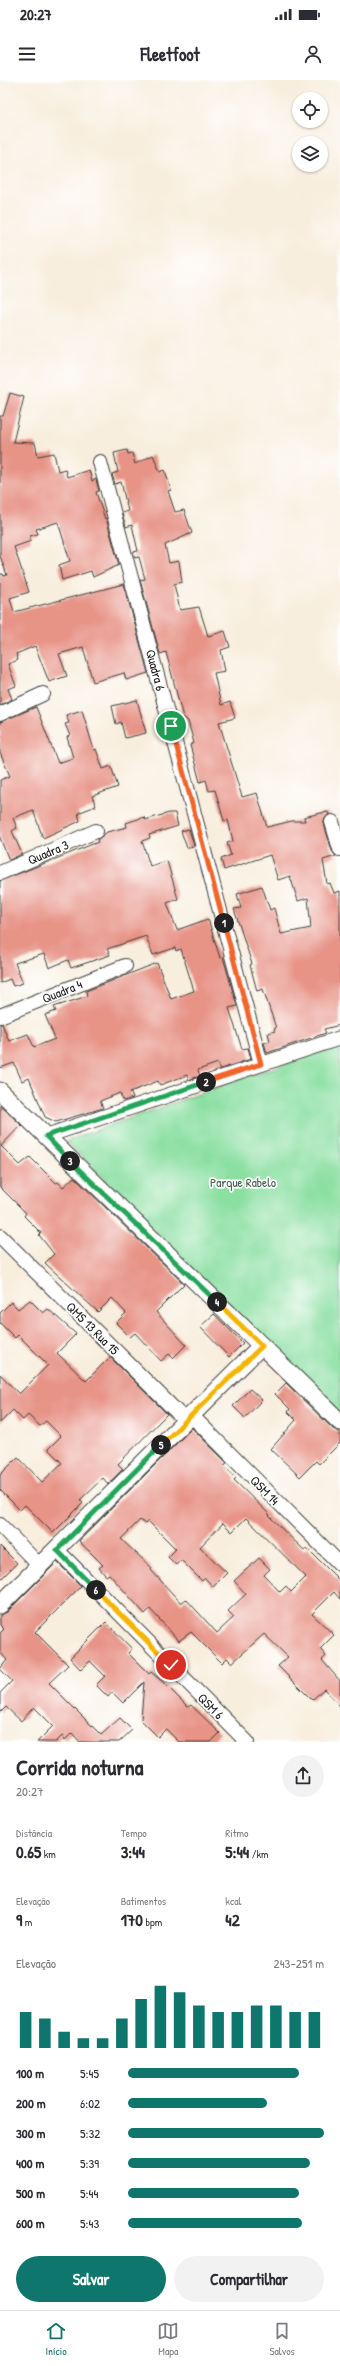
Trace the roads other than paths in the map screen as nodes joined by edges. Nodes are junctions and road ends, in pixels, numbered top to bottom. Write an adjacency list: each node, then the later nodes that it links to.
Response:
1 (100, 462): 11 (street, Quadra 6)
2 (44, 694): 3 (street)
3 (0, 714)
4 (332, 822): 6 (street)
5 (96, 831): 7 (street, Quadra 3)
6 (340, 849)
7 (0, 873)
8 (125, 966): 9 (street, Quadra 4)
9 (0, 1016)
10 (340, 1038): 11 (street)
11 (261, 1064): 13 (street)
12 (0, 1091): 13 (street)
13 (46, 1136): 15 (street)
14 (0, 1236): 16 (street, QMS 13 Rua 15)
15 (262, 1346): 16 (street); 17 (street)
16 (188, 1417): 19 (street); 20 (street, QSM 14)
17 (340, 1422)
18 (0, 1525): 21 (street)
19 (57, 1550): 21 (street); 23 (street, QSM 6)
20 (340, 1564)
21 (40, 1566): 22 (street)
22 (0, 1605)
23 (247, 1742)

